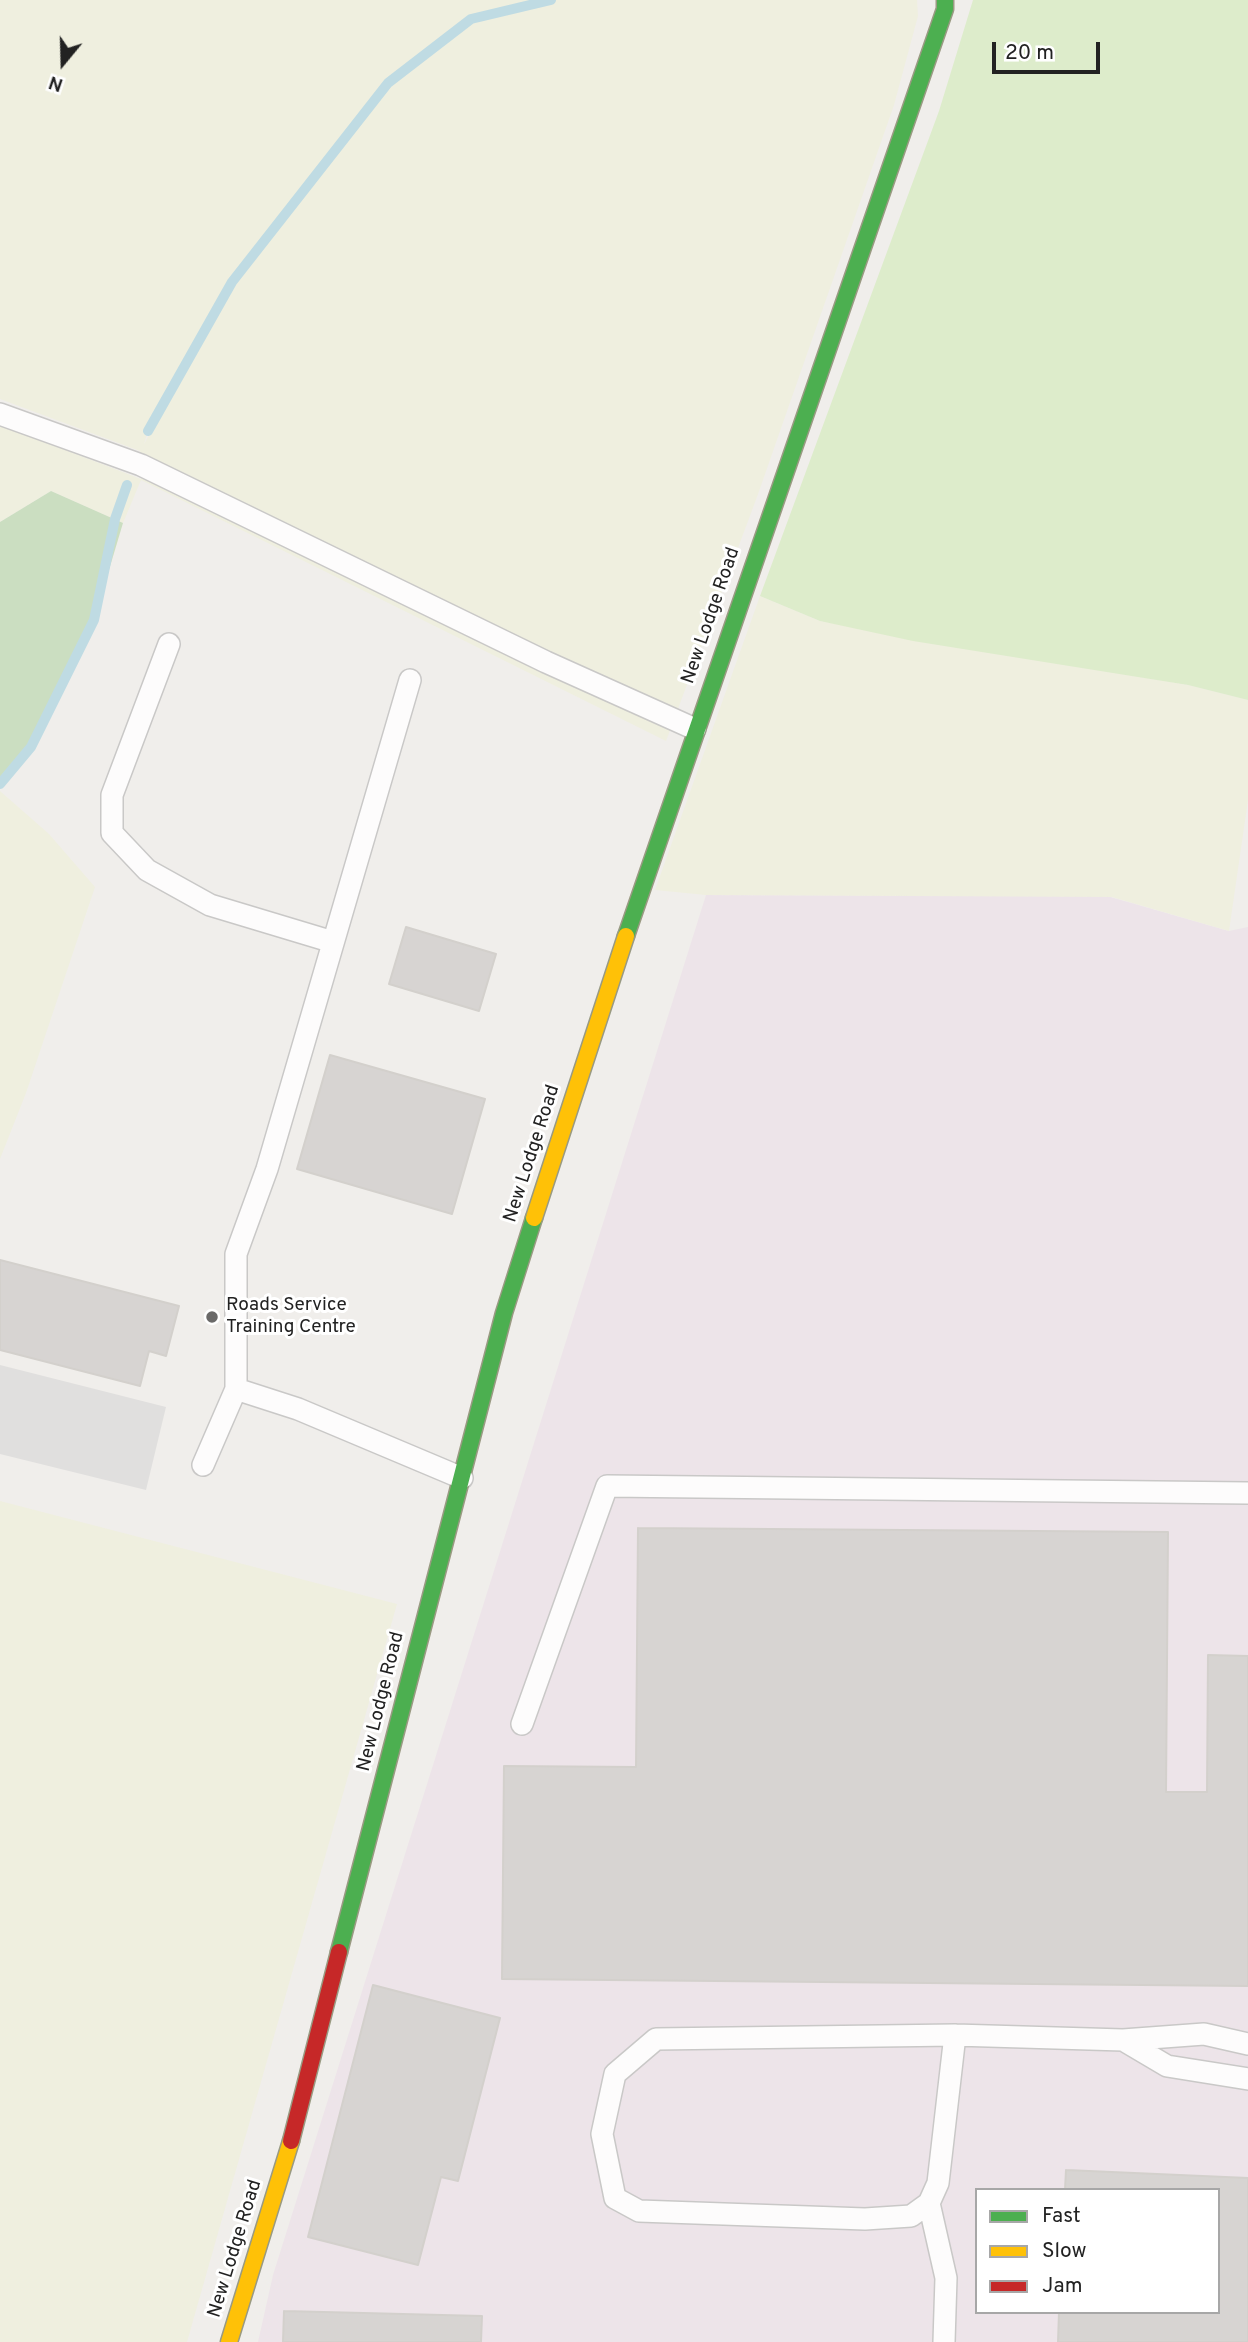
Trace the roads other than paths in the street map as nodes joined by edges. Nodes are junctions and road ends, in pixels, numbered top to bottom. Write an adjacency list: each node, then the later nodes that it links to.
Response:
1 (944, 0): 5 (street, New Lodge Road)
2 (0, 414): 5 (lane)
3 (169, 644): 6 (lane)
4 (410, 680): 6 (lane)
5 (695, 729): 9 (street, New Lodge Road)
6 (333, 942): 7 (lane)
7 (236, 1389): 8 (lane); 9 (lane)
8 (203, 1465)
9 (462, 1478): 17 (street, New Lodge Road)
10 (1248, 1493): 11 (lane)
11 (522, 1724)
12 (955, 2035): 13 (lane); 16 (lane); 16 (lane)
13 (1123, 2040): 14 (lane); 15 (lane)
14 (1248, 2044)
15 (1248, 2079)
16 (929, 2203): 18 (lane)
17 (229, 2342)
18 (944, 2342)

